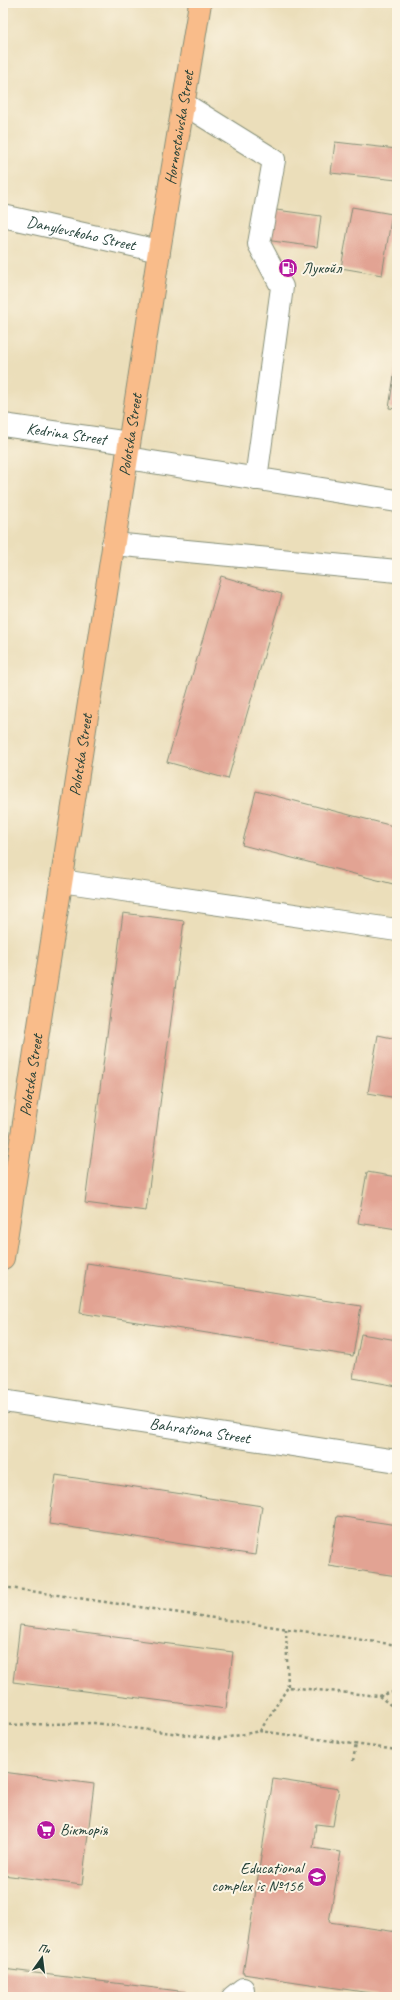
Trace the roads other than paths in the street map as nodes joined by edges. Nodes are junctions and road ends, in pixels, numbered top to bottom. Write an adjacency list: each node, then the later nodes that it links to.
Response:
1 (200, 3): 2 (main road, Hornostaivska Street)
2 (184, 104): 4 (main road, Hornostaivska Street); 7 (street)
3 (3, 216): 4 (street, Danylevskoho Street)
4 (159, 252): 6 (main road, Polotska Street)
5 (3, 425): 6 (street, Kedrina Street)
6 (128, 451): 7 (street, Kedrina Street); 9 (main road, Polotska Street)
7 (256, 479): 8 (street, Kedrina Street)
8 (397, 501)
9 (114, 544): 10 (street); 11 (main road, Polotska Street)
10 (397, 571)
11 (62, 881): 12 (street); 13 (main road, Polotska Street)
12 (397, 930)
13 (3, 1258)
14 (3, 1401): 15 (street, Bahrationa Street)
15 (397, 1461)

